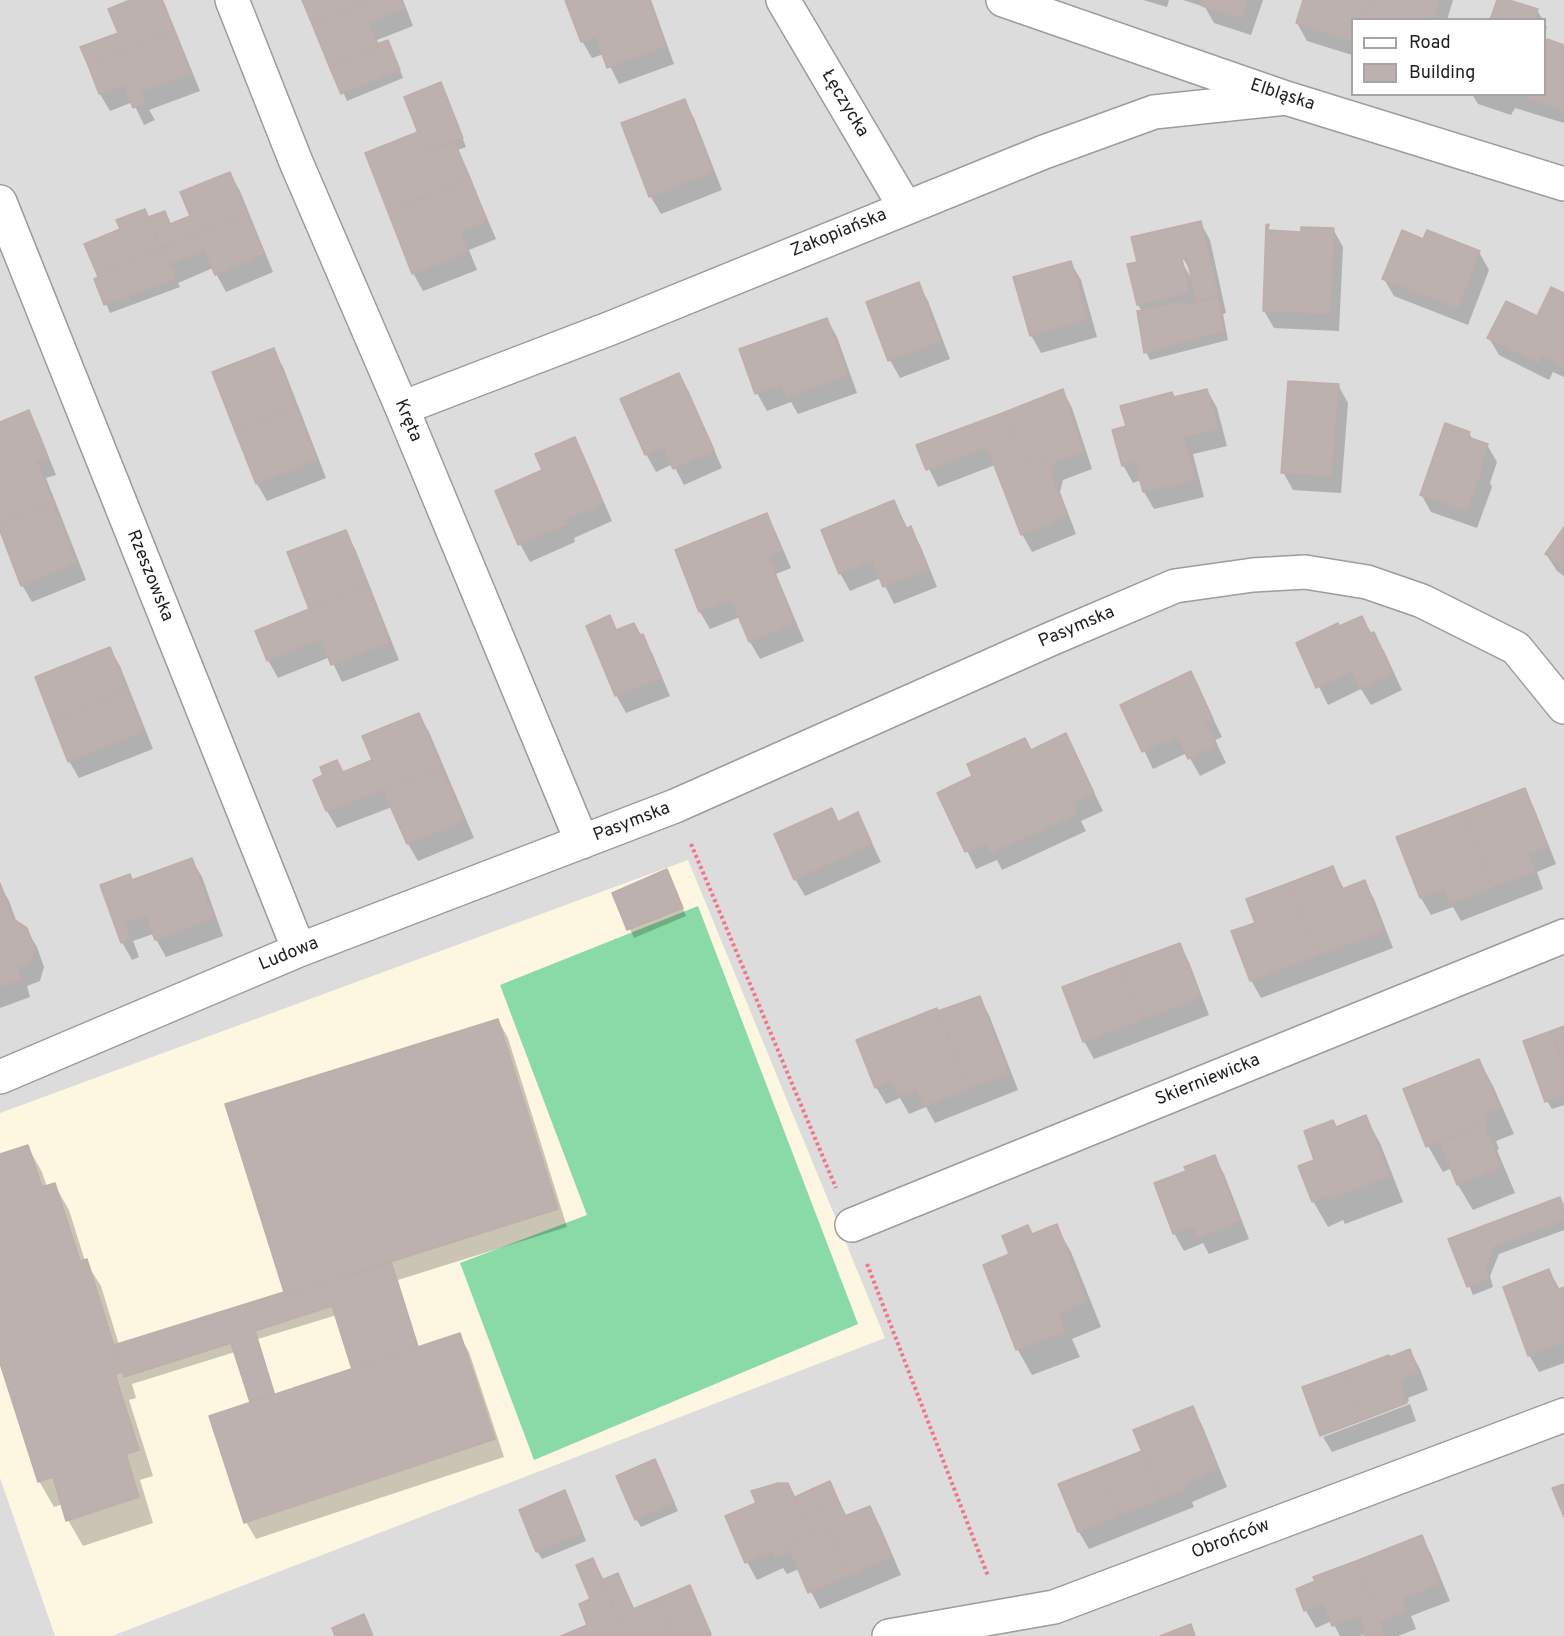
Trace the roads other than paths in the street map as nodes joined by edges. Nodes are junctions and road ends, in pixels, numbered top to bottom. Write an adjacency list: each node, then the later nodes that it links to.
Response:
1 (232, 0): 8 (street, Kręta)
2 (783, 0): 7 (street, Łęczycka)
3 (1003, 0): 4 (street, Elbląska)
4 (1286, 98): 5 (street, Elbląska); 7 (street, Zakopiańska)
5 (1564, 184)
6 (0, 202): 12 (street, Rzeszowska)
7 (905, 207): 8 (street, Zakopiańska)
8 (402, 408): 10 (street, Kręta)
9 (1564, 707): 10 (street, Pasymska)
10 (582, 842): 12 (street, Ludowa)
11 (1564, 936): 14 (street, Skierniewicka)
12 (299, 950): 13 (street, Ludowa)
13 (0, 1077)
14 (852, 1225)
15 (1564, 1415): 16 (street, Obrońców)
16 (889, 1636)

